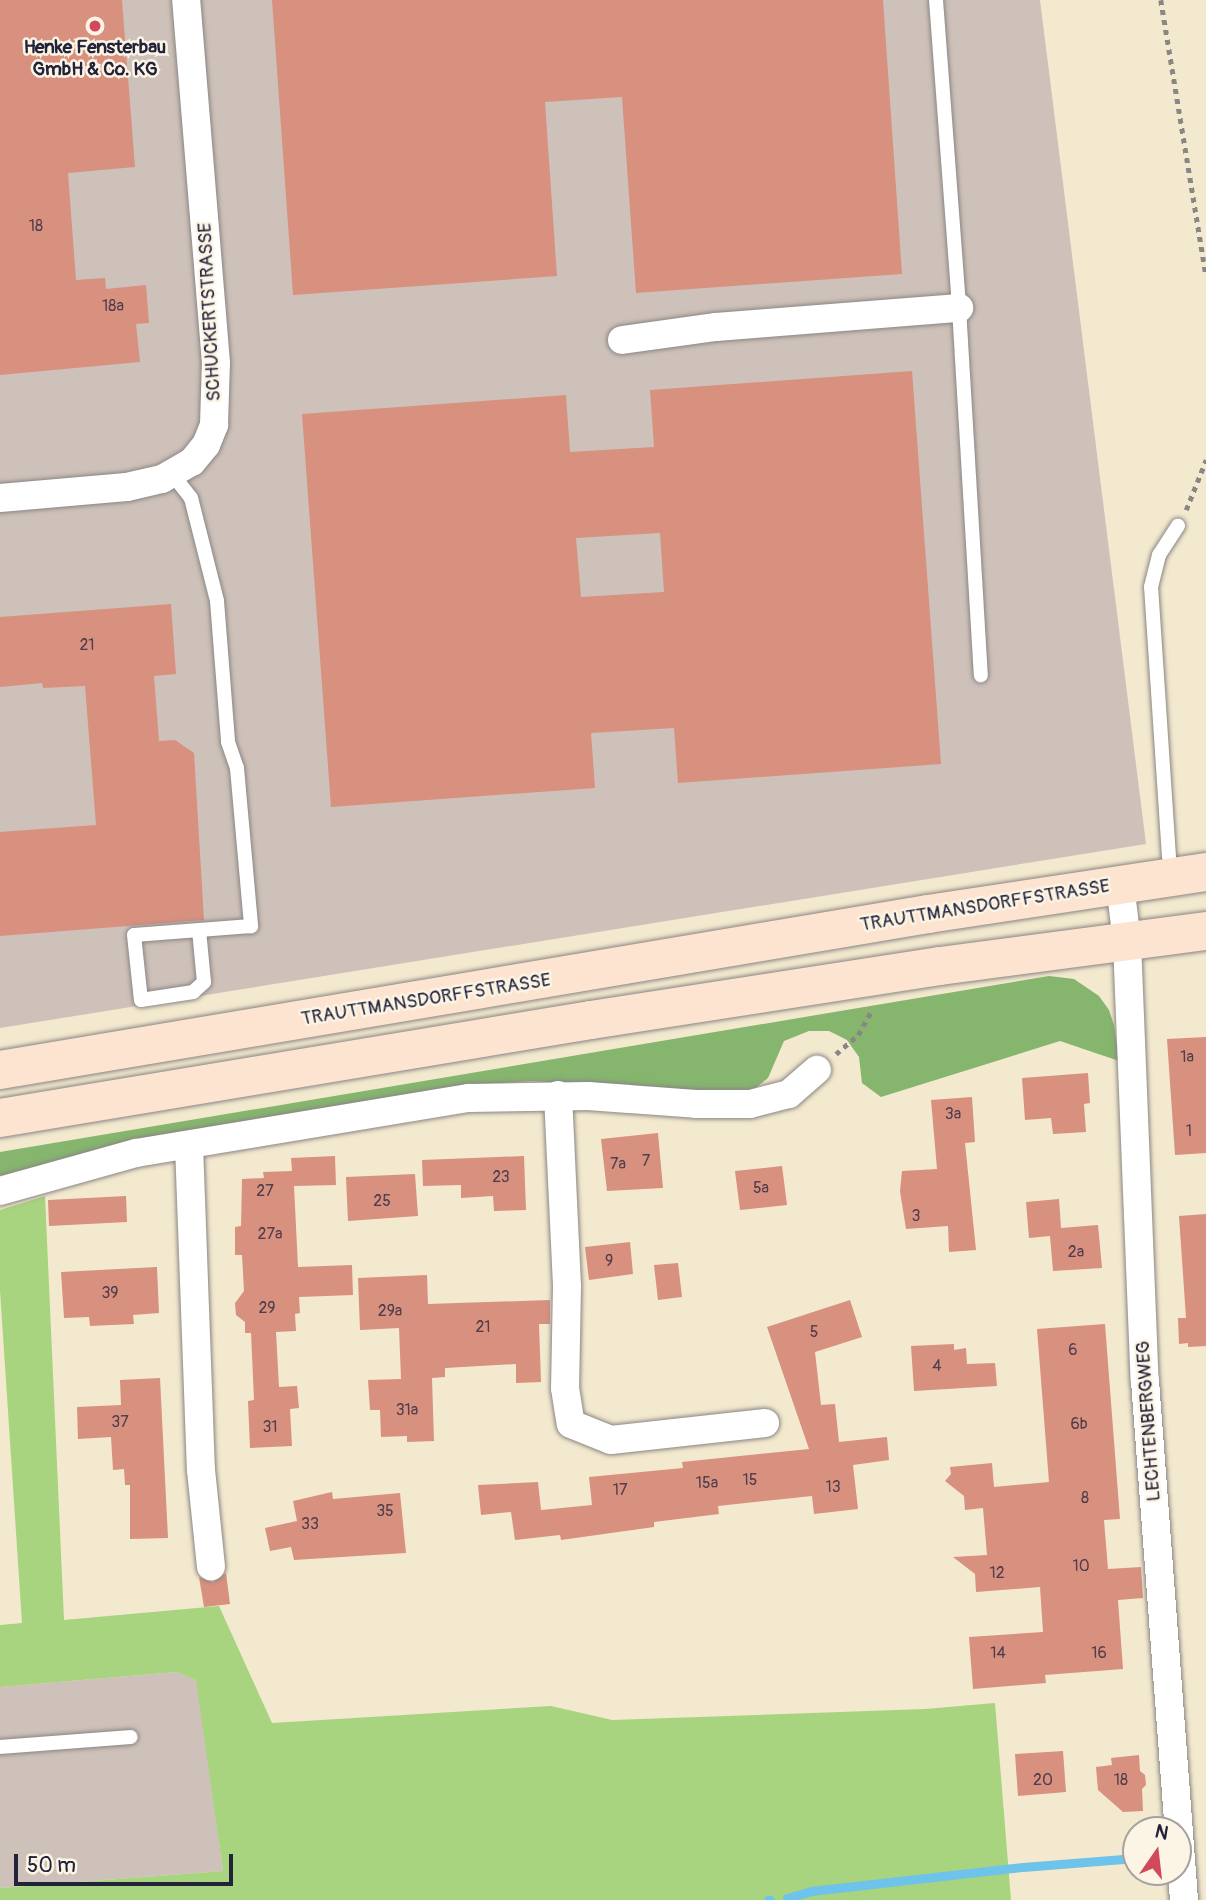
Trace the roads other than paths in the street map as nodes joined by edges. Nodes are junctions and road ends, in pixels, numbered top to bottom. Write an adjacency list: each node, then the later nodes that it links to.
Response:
1 (186, 0): 5 (street, SCHUCKERTSTRASSE)
2 (936, 0): 3 (lane)
3 (959, 308): 4 (street); 8 (lane)
4 (622, 340)
5 (173, 475): 6 (street, SCHUCKERTSTRASSE); 12 (lane)
6 (0, 498)
7 (1178, 527): 9 (lane)
8 (981, 675)
9 (1170, 857)
10 (1206, 872): 11 (main road)
11 (1120, 884): 14 (street, TRAUTTMANSDORFFSTRASSE); 15 (main road, TRAUTTMANSDORFFSTRASSE)
12 (199, 930): 12 (lane)
13 (1206, 931): 14 (main road)
14 (1127, 942): 18 (main road); 25 (street, LECHTENBERGWEG)
15 (0, 1070)
16 (817, 1070): 17 (street)
17 (558, 1095): 19 (street); 21 (street)
18 (0, 1118)
19 (189, 1145): 20 (street); 22 (street)
20 (0, 1191)
21 (765, 1423)
22 (211, 1566)
23 (131, 1737): 24 (lane)
24 (0, 1747)
25 (1184, 1900)

